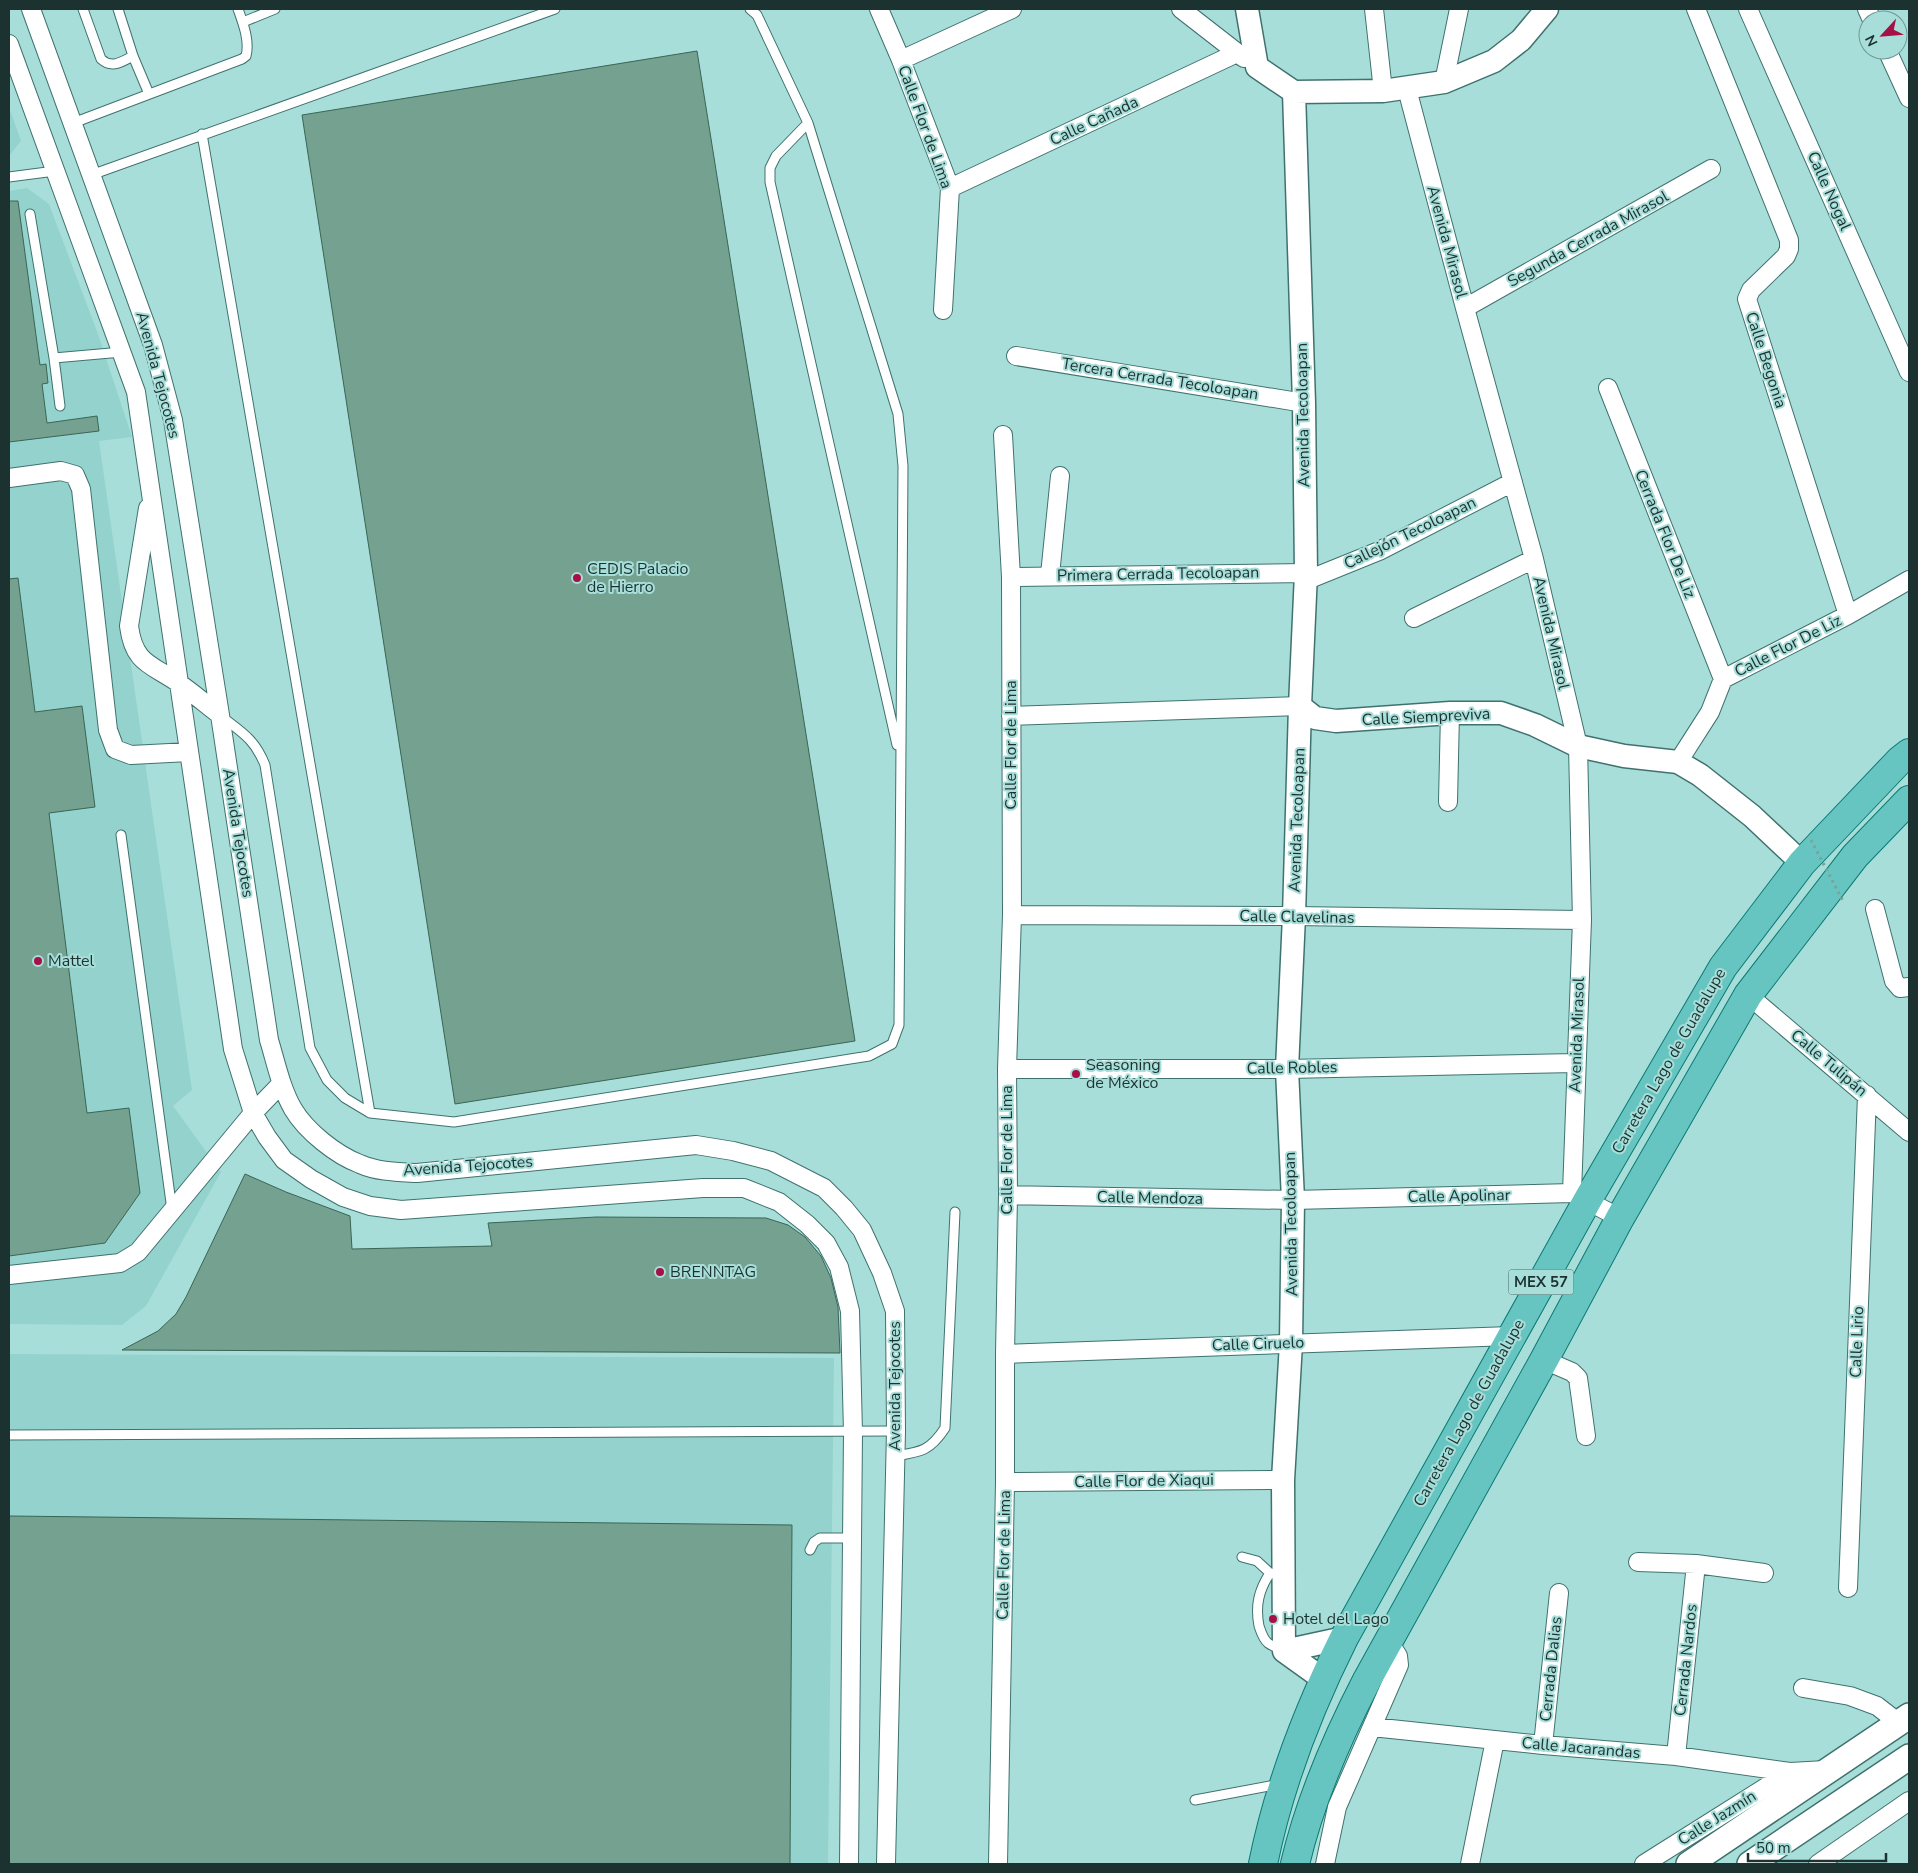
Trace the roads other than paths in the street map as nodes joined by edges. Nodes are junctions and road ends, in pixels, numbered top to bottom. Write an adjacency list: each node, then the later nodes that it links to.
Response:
1 (31, 9): 30 (street, Avenida Tejocotes)
2 (84, 9): 20 (lane)
3 (118, 9): 20 (lane)
4 (238, 9): 17 (lane)
5 (275, 9): 17 (lane)
6 (555, 9): 32 (lane)
7 (750, 9): 31 (lane)
8 (878, 9): 21 (street, Calle Flor de Lima)
9 (1012, 9): 21 (street)
10 (1181, 9): 19 (street)
11 (1247, 9): 23 (street)
12 (1374, 9): 26 (street)
13 (1458, 9): 24 (street)
14 (1547, 9): 24 (street)
15 (1696, 9): 58 (street, Calle Begonia)
16 (1748, 9): 44 (street, Calle Nogal)
17 (243, 22): 28 (lane)
18 (9, 44): 34 (street, Avenida Tejocotes)
19 (1237, 53): 23 (street); 37 (street, Calle Cañada)
20 (133, 56): 28 (lane)
21 (901, 60): 37 (street, Calle Flor de Lima)
22 (1891, 60): 29 (street)
23 (1257, 67): 27 (street)
24 (1444, 82): 25 (street)
25 (1407, 89): 26 (street); 39 (street, Avenida Mirasol)
26 (1383, 91): 27 (street)
27 (1294, 92): 46 (street, Avenida Tecoloapan)
28 (149, 94): 30 (lane)
29 (1909, 98)
30 (73, 123): 35 (street, Avenida Tejocotes)
31 (808, 123): 69 (lane); 69 (lane)
32 (202, 134): 35 (lane); 87 (lane)
33 (1711, 169): 39 (street, Segunda Cerrada Mirasol)
34 (55, 171): 36 (lane); 41 (street, Avenida Tejocotes)
35 (91, 175): 64 (street, Avenida Tejocotes)
36 (9, 177)
37 (950, 188): 40 (street, Calle Flor de Lima)
38 (30, 214): 43 (lane)
39 (1465, 308): 51 (street, Avenida Mirasol)
40 (943, 310)
41 (122, 352): 43 (lane); 52 (street, Avenida Tejocotes)
42 (1016, 356): 46 (street, Tercera Cerrada Tecoloapan)
43 (54, 358): 47 (lane)
44 (1909, 372)
45 (1608, 388): 60 (street, Cerrada Flor De Liz)
46 (1304, 403): 56 (street, Avenida Tecoloapan)
47 (60, 406)
48 (1003, 435): 55 (street, Calle Flor de Lima)
49 (1060, 476): 54 (street)
50 (9, 478): 67 (street)
51 (1513, 482): 53 (street, Avenida Mirasol); 56 (street, Callejón Tecoloapan)
52 (151, 491): 61 (street, Avenida Tejocotes); 61 (street)
53 (1534, 559): 59 (street); 66 (street, Avenida Mirasol)
54 (1050, 575): 55 (street, Primera Cerrada Tecoloapan); 56 (street, Primera Cerrada Tecoloapan)
55 (1011, 577): 65 (street, Calle Flor de Lima)
56 (1306, 577): 62 (street, Avenida Tecoloapan)
57 (1909, 580): 58 (street, Calle Flor De Liz)
58 (1848, 614): 60 (street, Calle Flor De Liz)
59 (1414, 618)
60 (1723, 680): 70 (street, Calle Flor De Liz)
61 (179, 683): 64 (street); 67 (street, Avenida Tejocotes)
62 (1300, 706): 63 (street, Calle Siempreviva); 65 (street); 77 (street, Avenida Tecoloapan)
63 (1450, 713): 66 (street, Calle Siempreviva); 72 (street)
64 (220, 715): 84 (street, Avenida Tejocotes); 87 (lane)
65 (1011, 716): 76 (street, Calle Flor de Lima)
66 (1578, 746): 70 (street, Calle Siempreviva); 78 (street, Avenida Mirasol)
67 (189, 752): 86 (street, Avenida Tejocotes)
68 (1909, 753): 74 (main road, Carretera Lago de Guadalupe / MEX 57)
69 (901, 760): 87 (lane)
70 (1678, 762): 74 (street, Calle Siempreviva)
71 (1909, 800): 80 (main road, MEX 57)
72 (1448, 802)
73 (121, 835): 92 (lane)
74 (1806, 852): 90 (main road, Carretera Lago de Guadalupe / MEX 57)
75 (1875, 909): 79 (street)
76 (1012, 915): 77 (street, Calle Clavelinas); 82 (street, Calle Flor de Lima)
77 (1294, 916): 78 (street, Calle Clavelinas); 83 (street, Avenida Tecoloapan)
78 (1582, 920): 81 (street, Avenida Mirasol)
79 (1909, 987)
80 (1748, 995): 85 (street, Calle Tulipán); 94 (main road, MEX 57)
81 (1576, 1063): 83 (street, Calle Robles); 90 (street, Avenida Mirasol)
82 (1007, 1069): 83 (street, Calle Robles); 89 (street, Calle Flor de Lima)
83 (1287, 1069): 91 (street, Avenida Tecoloapan)
84 (282, 1084): 86 (street); 100 (street, Avenida Tejocotes)
85 (1866, 1095): 88 (street, Calle Tulipán); 114 (street, Calle Lirio)
86 (254, 1112): 92 (street); 101 (street, Avenida Tejocotes)
87 (370, 1113)
88 (1909, 1132)
89 (1008, 1195): 91 (street, Calle Mendoza); 98 (street, Calle Flor de Lima)
90 (1580, 1197): 91 (street, Calle Apolinar); 94 (street); 96 (main road, Carretera Lago de Guadalupe / MEX 57)
91 (1293, 1200): 97 (street, Avenida Tecoloapan)
92 (172, 1210): 95 (street)
93 (955, 1212): 104 (lane)
94 (1620, 1218): 99 (main road, MEX 57)
95 (9, 1275)
96 (1511, 1336): 97 (street, Calle Ciruelo); 116 (main road, Carretera Lago de Guadalupe / MEX 57)
97 (1291, 1343): 98 (street, Calle Ciruelo); 105 (street, Avenida Tecoloapan)
98 (1005, 1354): 106 (street, Calle Flor de Lima)
99 (1544, 1360): 103 (street); 117 (main road, MEX 57)
100 (896, 1431): 101 (lane); 104 (street, Avenida Tejocotes)
101 (853, 1432): 102 (lane); 107 (street, Avenida Tejocotes)
102 (9, 1435)
103 (1586, 1436)
104 (895, 1456): 132 (street, Avenida Tejocotes)
105 (1283, 1480): 106 (street, Calle Flor de Xiaqui); 112 (street, Avenida Tecoloapan)
106 (1005, 1482): 133 (street, Calle Flor de Lima)
107 (852, 1538): 108 (lane); 131 (street, Avenida Tejocotes)
108 (810, 1550)
109 (1242, 1556): 112 (lane)
110 (1638, 1562): 111 (street)
111 (1695, 1572): 113 (street); 125 (street, Cerrada Nardos)
112 (1276, 1574): 118 (street, Avenida Tecoloapan)
113 (1764, 1574)
114 (1848, 1588)
115 (1558, 1593): 124 (street, Cerrada Dalias)
116 (1344, 1638): 118 (street); 119 (main road, Carretera Lago de Guadalupe / MEX 57)
117 (1386, 1646): 122 (street); 135 (main road, MEX 57)
118 (1284, 1651): 119 (street)
119 (1323, 1679): 128 (main road, Carretera Lago de Guadalupe / MEX 57)
120 (1803, 1688): 121 (street)
121 (1904, 1720): 127 (main road)
122 (1372, 1727): 123 (street, Calle Jacarandas); 136 (street)
123 (1495, 1740): 124 (street, Calle Jacarandas); 137 (street)
124 (1542, 1745): 125 (street, Calle Jacarandas)
125 (1676, 1756): 127 (street, Calle Jacarandas)
126 (1909, 1757): 140 (main road)
127 (1796, 1780): 138 (street, Calle Jazmín); 139 (main road)
128 (1282, 1784): 129 (lane); 134 (main road, Carretera Lago de Guadalupe / MEX 57)
129 (1195, 1800)
130 (1909, 1801): 141 (street)
131 (849, 1864)
132 (886, 1864)
133 (998, 1864)
134 (1264, 1864)
135 (1295, 1864)
136 (1325, 1864)
137 (1470, 1864)
138 (1644, 1864)
139 (1689, 1864)
140 (1750, 1864)
141 (1818, 1864)

